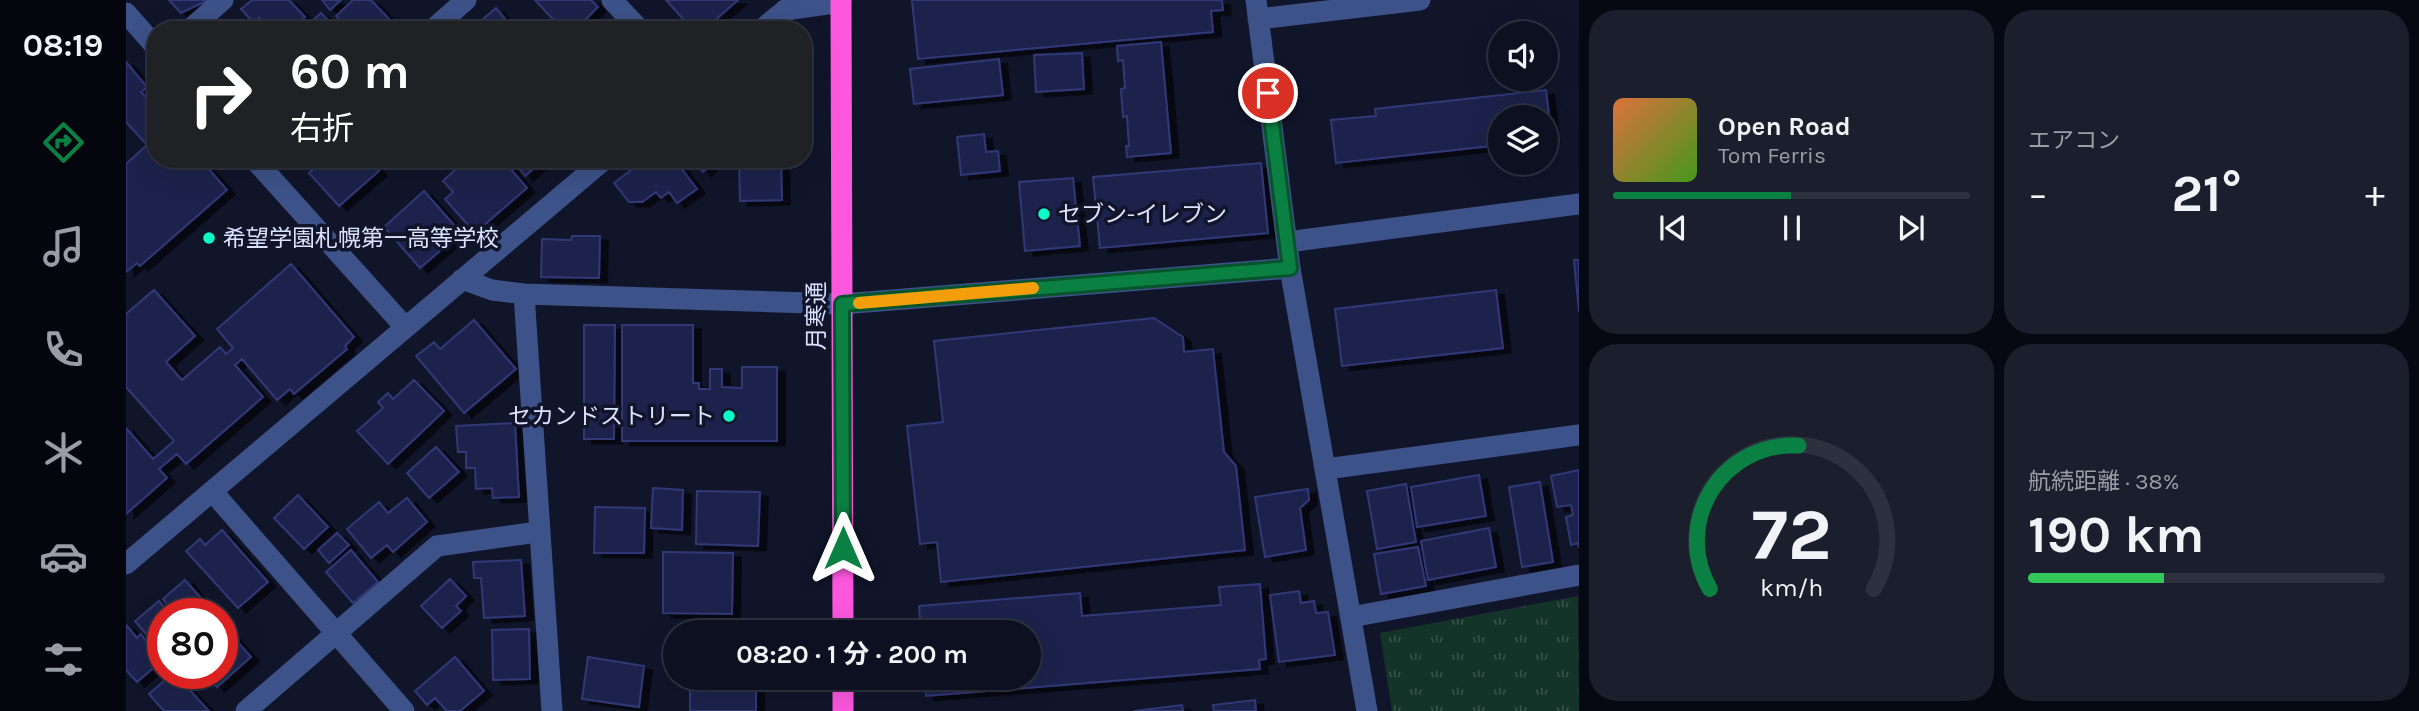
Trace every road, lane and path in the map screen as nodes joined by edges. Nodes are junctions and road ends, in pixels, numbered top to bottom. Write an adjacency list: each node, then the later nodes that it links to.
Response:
1 (223, 0): 8 (street)
2 (466, 0): 9 (street)
3 (612, 0): 10 (street)
4 (1420, 0): 6 (street)
5 (841, 1): 11 (street); 20 (highway, 月寒通)
6 (1257, 9): 16 (street)
7 (126, 12): 12 (street)
8 (199, 21)
9 (442, 21)
10 (632, 21)
11 (772, 21)
12 (147, 36)
13 (271, 168): 21 (street)
14 (594, 168): 18 (street)
15 (1579, 204): 16 (street)
16 (1287, 242): 17 (street)
17 (1290, 268): 20 (street); 23 (street)
18 (462, 279): 19 (street); 21 (street)
19 (524, 294): 20 (street); 25 (street)
20 (842, 304): 29 (highway, 月寒通)
21 (405, 327): 24 (street)
22 (1579, 435): 23 (street)
23 (1326, 468): 28 (street)
24 (212, 491): 26 (street); 30 (street)
25 (538, 532): 30 (street); 34 (street)
26 (126, 564)
27 (1579, 575): 28 (street)
28 (1351, 617): 36 (street)
29 (843, 620)
30 (335, 631): 32 (street); 33 (street)
31 (843, 690): 35 (highway)
32 (246, 711)
33 (404, 711)
34 (552, 711)
35 (843, 711)
36 (1367, 711)

